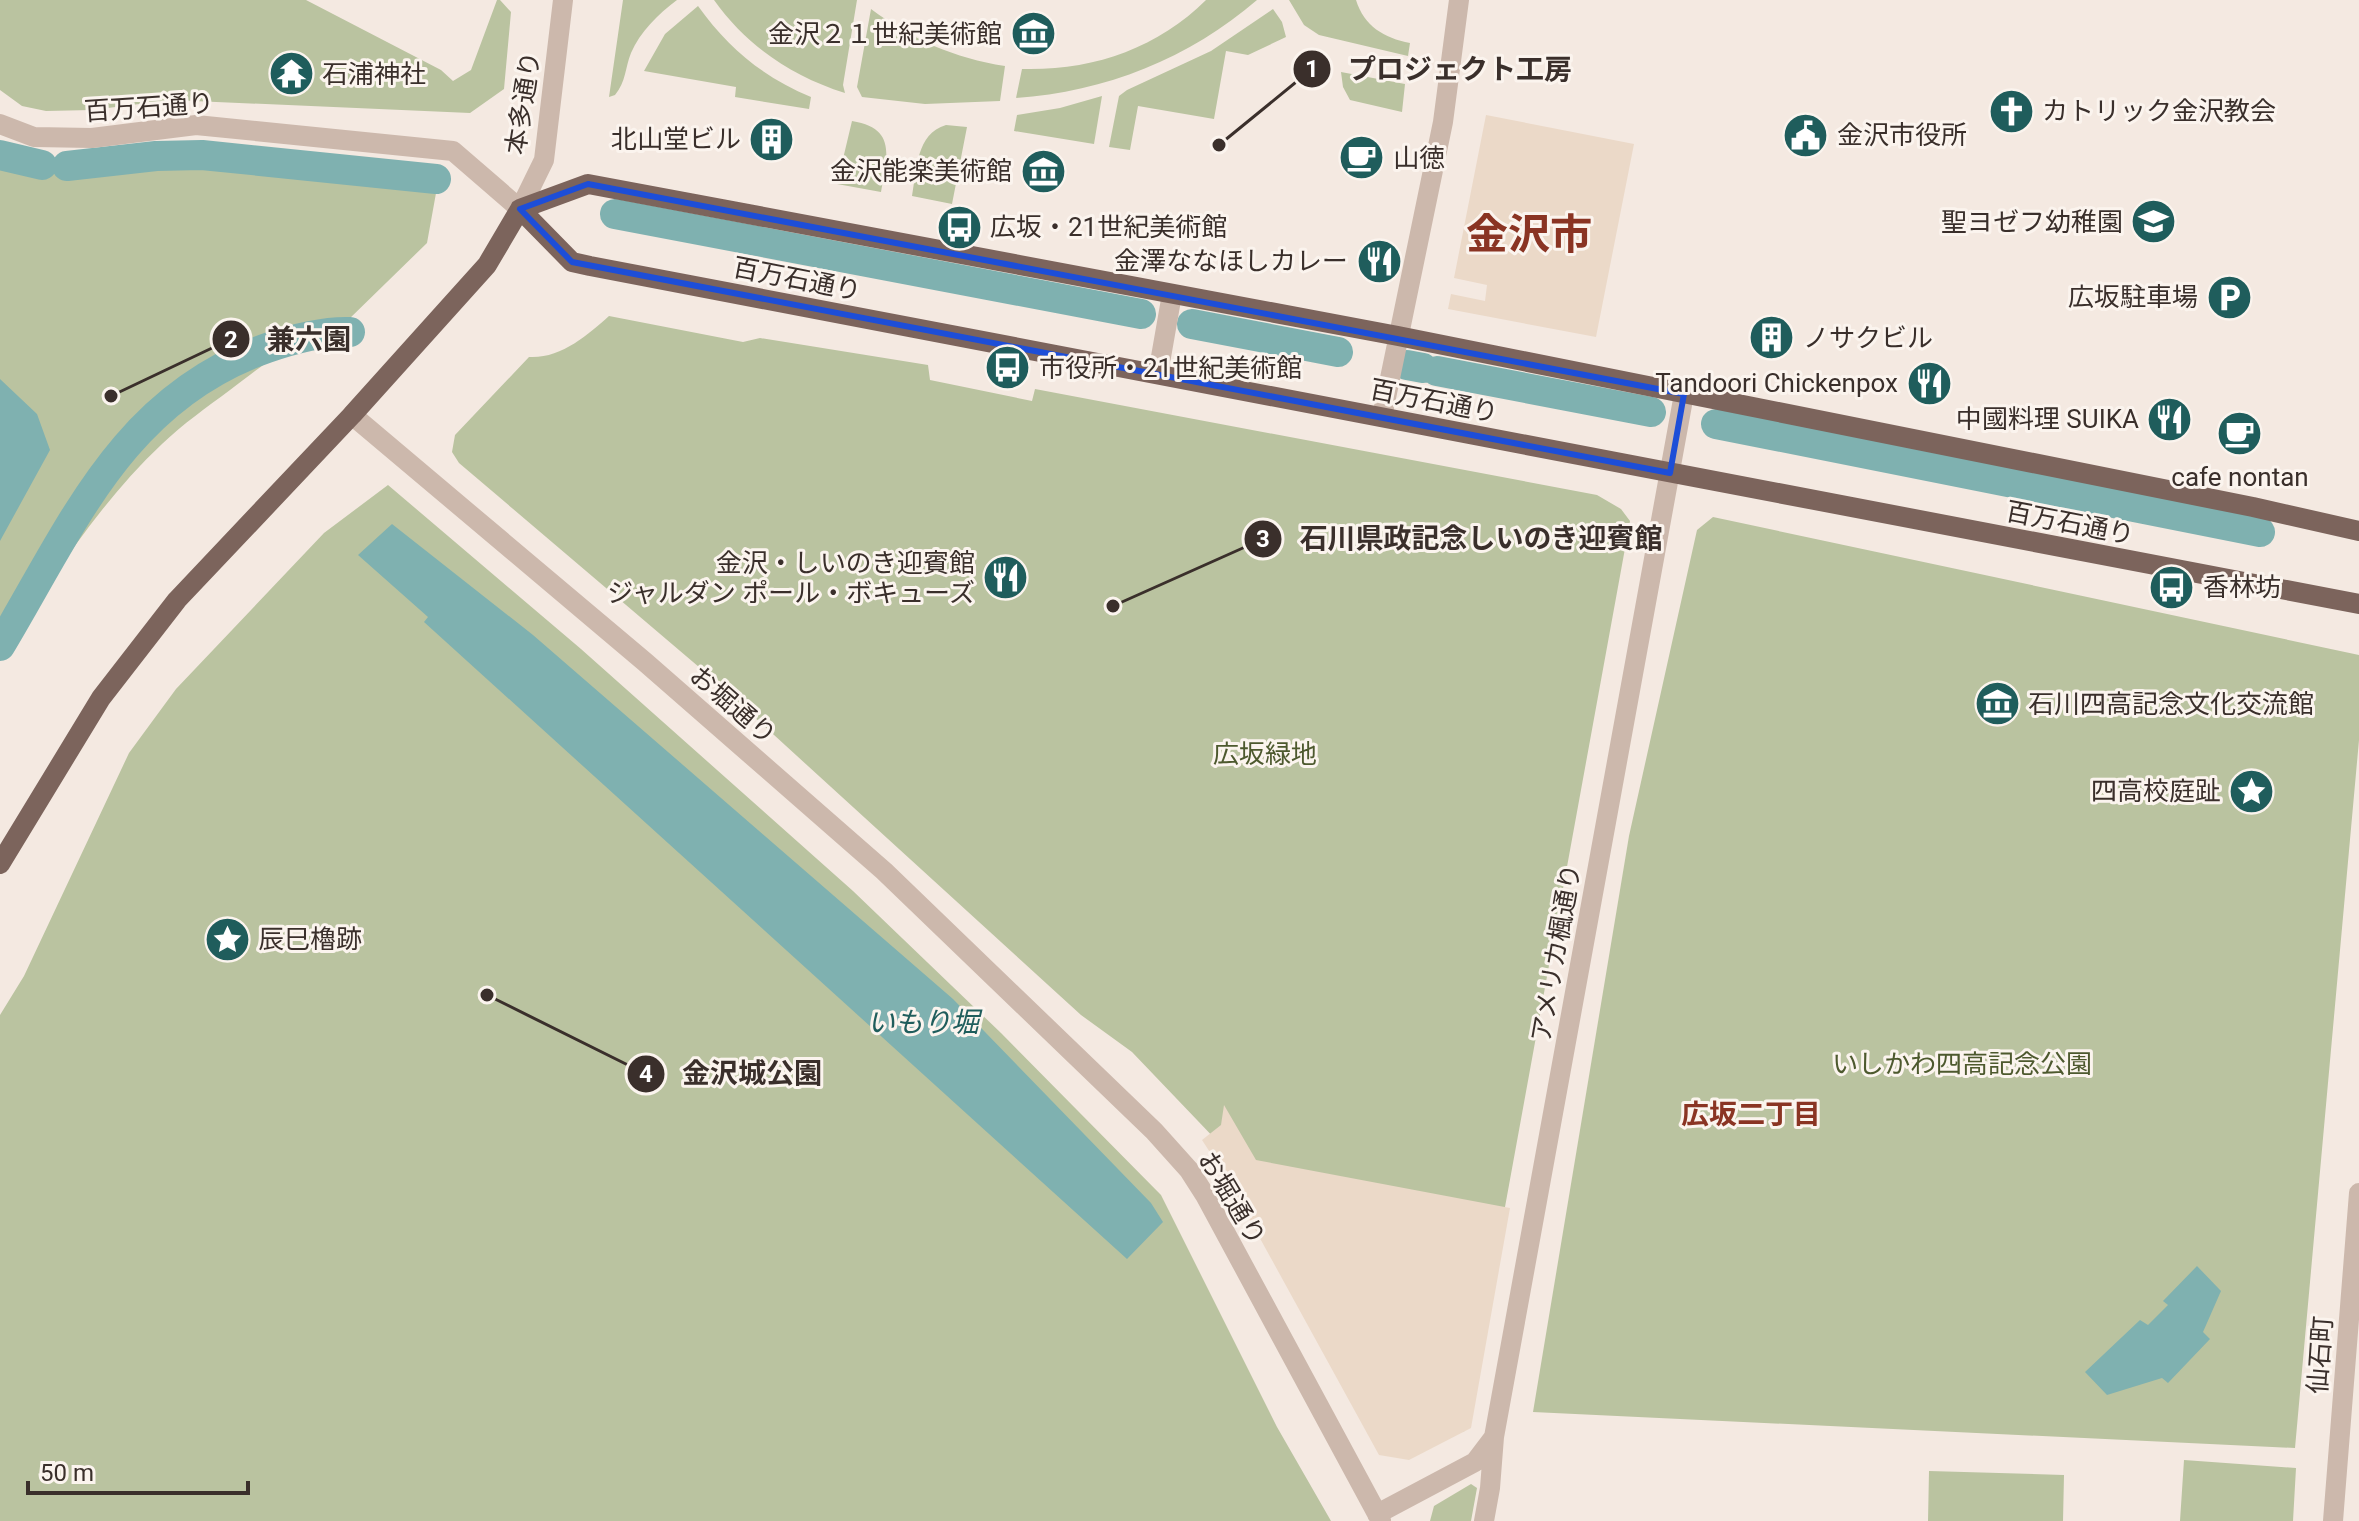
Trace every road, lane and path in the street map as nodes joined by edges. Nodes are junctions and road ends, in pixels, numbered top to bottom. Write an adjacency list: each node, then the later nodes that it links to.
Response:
1 (563, 0): 4 (street, 本多通り)
2 (1459, 0): 6 (street)
3 (0, 124): 4 (street, 百万石通り)
4 (520, 209): 5 (main road, 百万石通り); 7 (main road, 百万石通り); 9 (main road)
5 (1172, 294): 6 (main road, 百万石通り); 7 (street)
6 (1398, 336): 8 (main road, 百万石通り); 10 (street)
7 (1158, 374): 10 (main road, 百万石通り)
8 (1684, 394): 11 (street, アメリカ楓通り); 12 (main road, 百万石通り)
9 (352, 415): 14 (main road); 17 (street, お堀通り)
10 (1382, 417): 11 (main road, 百万石通り)
11 (1670, 473): 13 (main road, 百万石通り); 16 (street, アメリカ楓通り)
12 (2359, 531)
13 (2359, 604)
14 (0, 864)
15 (2359, 1193): 19 (street, 仙石町)
16 (1494, 1437): 17 (street); 18 (street, アメリカ楓通り)
17 (1379, 1517)
18 (1484, 1521)
19 (2333, 1521)

